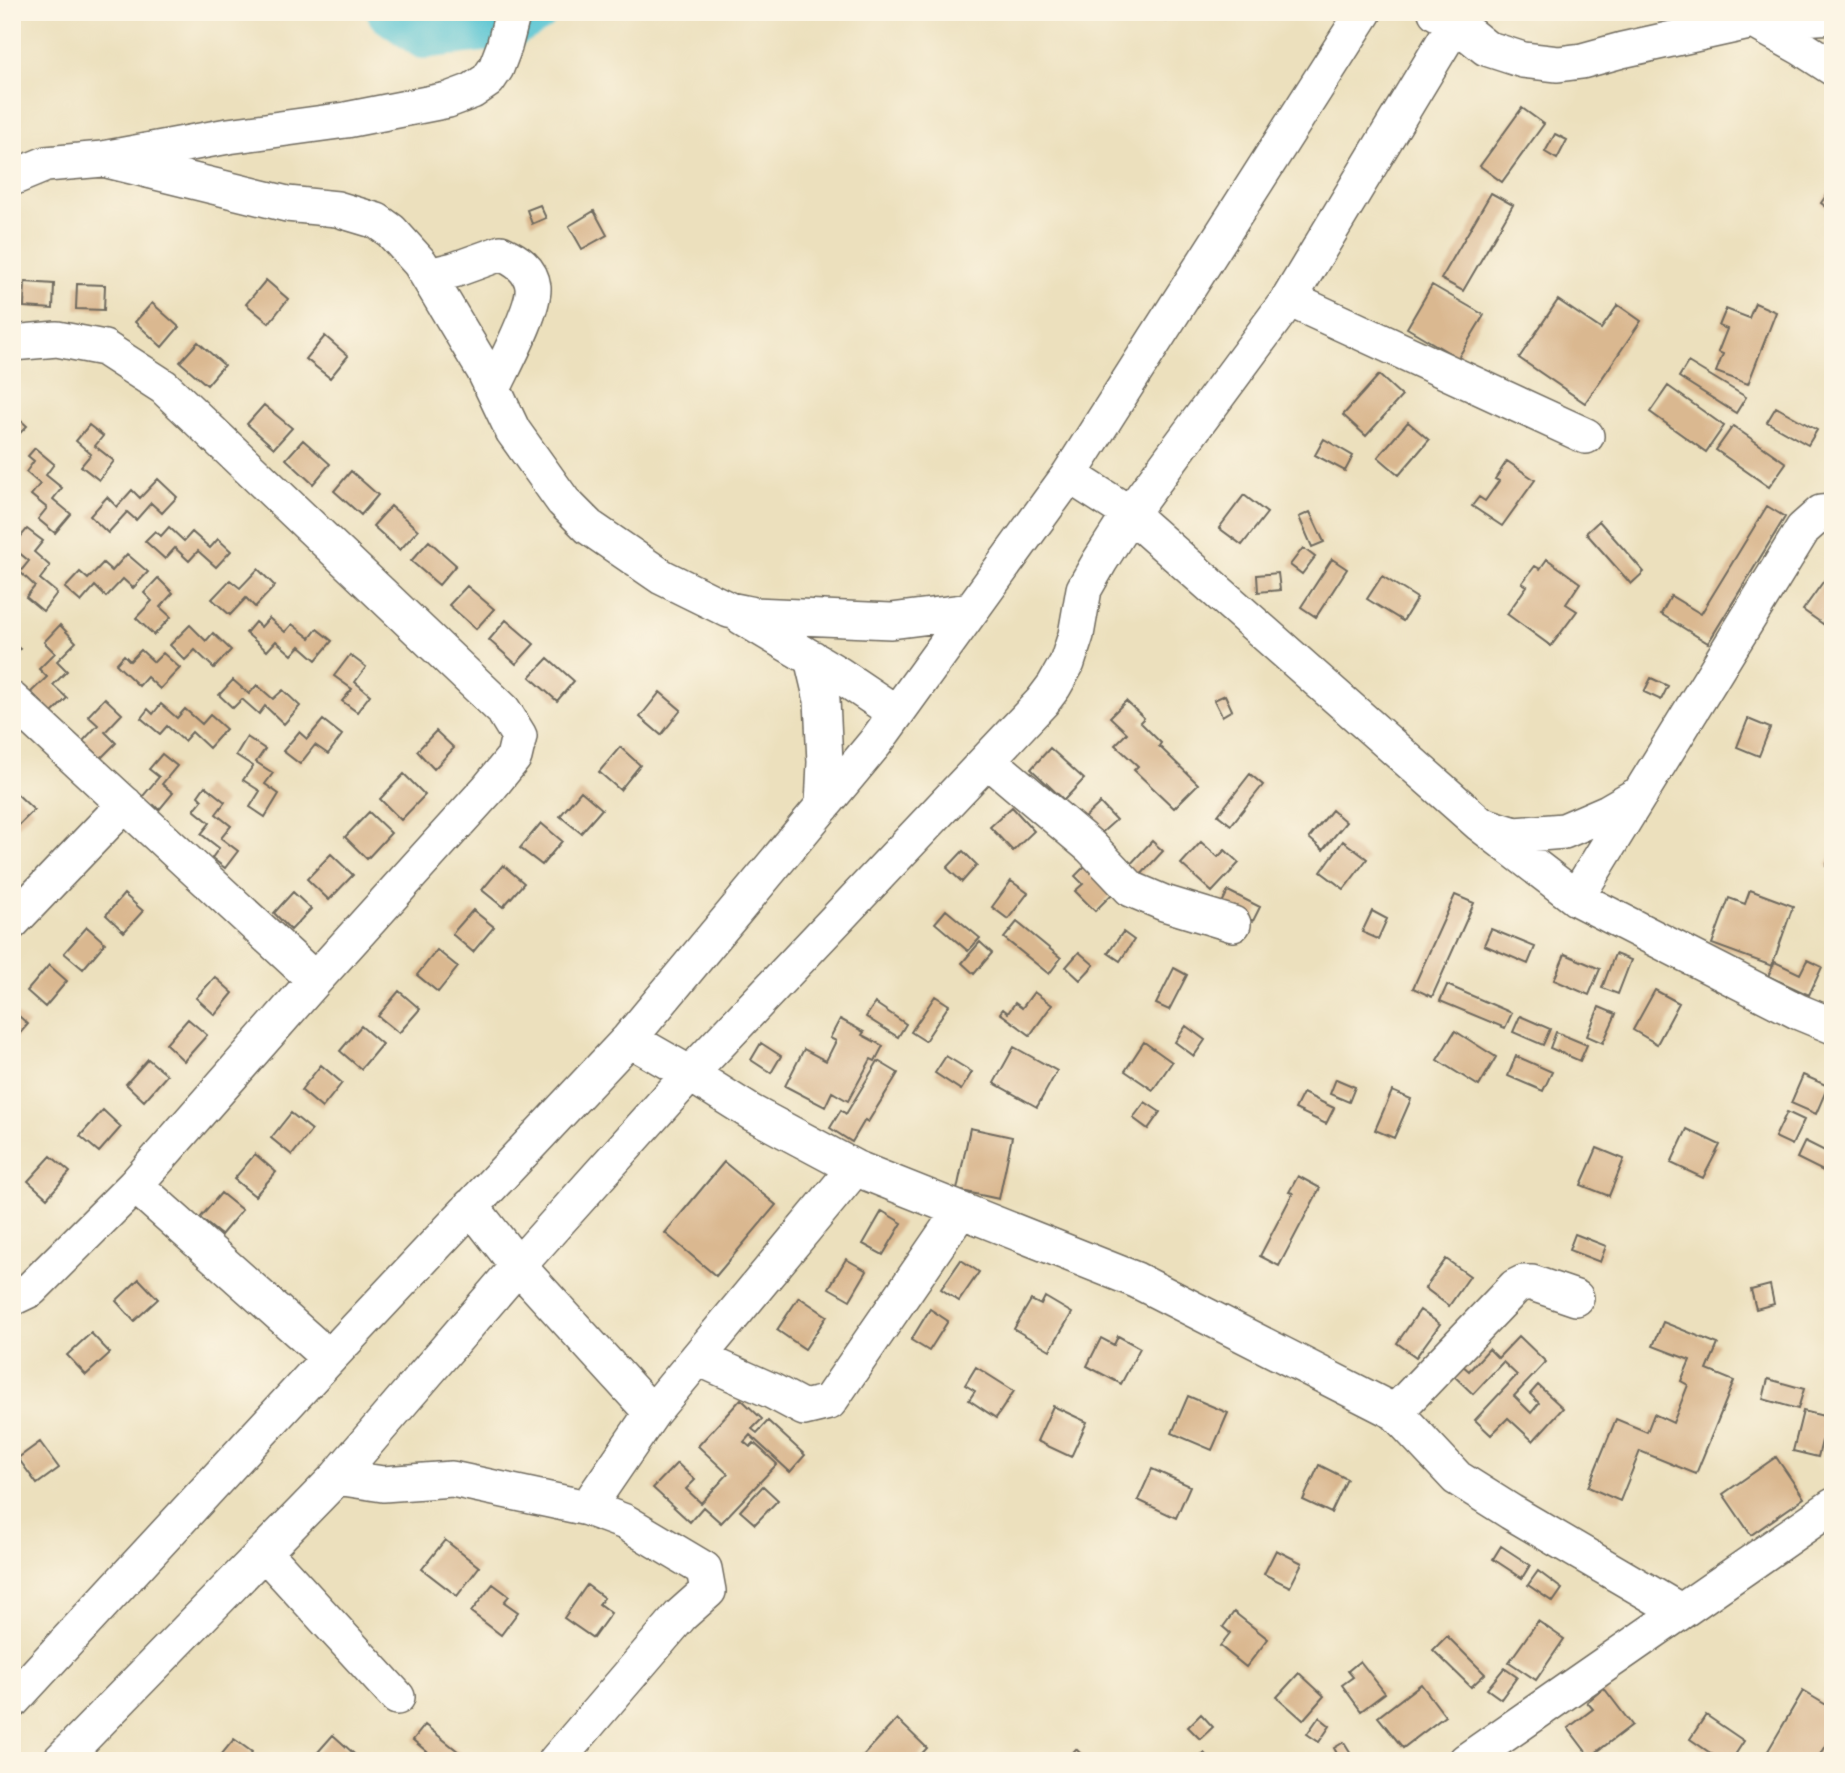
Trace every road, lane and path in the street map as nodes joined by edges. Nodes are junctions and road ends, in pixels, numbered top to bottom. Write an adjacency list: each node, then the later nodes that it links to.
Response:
1 (513, 12): 8 (street)
2 (1364, 12): 6 (street)
3 (1451, 16): 5 (street); 11 (street)
4 (1833, 16): 5 (street)
5 (1754, 21): 7 (street)
6 (1339, 28): 15 (street)
7 (1833, 68)
8 (103, 159): 9 (street); 10 (street)
9 (12, 178)
10 (428, 276): 13 (street); 13 (street)
11 (1289, 299): 14 (street); 17 (street)
12 (12, 343): 31 (street)
13 (493, 389): 18 (street)
14 (1586, 436)
15 (1069, 475): 17 (street); 19 (street)
16 (1833, 512): 24 (street)
17 (1130, 514): 23 (street); 27 (street)
18 (729, 610): 19 (street); 20 (street)
19 (970, 611): 22 (street)
20 (812, 658): 22 (street); 26 (street)
21 (12, 700): 25 (street)
22 (896, 713): 26 (street)
23 (988, 760): 30 (street); 34 (street)
24 (1641, 793): 27 (street); 28 (street)
25 (125, 804): 29 (street); 31 (street)
26 (823, 806): 33 (street)
27 (1480, 824): 28 (street)
28 (1576, 898): 32 (street)
29 (12, 922)
30 (1233, 924)
31 (315, 979): 36 (street)
32 (1833, 1026)
33 (629, 1039): 34 (street); 37 (street)
34 (690, 1074): 35 (street); 39 (street)
35 (855, 1168): 38 (street); 43 (street)
36 (135, 1185): 40 (street); 42 (street)
37 (471, 1206): 39 (street); 42 (street)
38 (961, 1210): 43 (street); 44 (street)
39 (518, 1266): 45 (street); 46 (street)
40 (12, 1298)
41 (1576, 1298): 44 (street)
42 (328, 1358): 52 (street)
43 (698, 1359): 45 (street)
44 (1395, 1412): 50 (street)
45 (652, 1413): 48 (street)
46 (337, 1477): 48 (street); 49 (street)
47 (1833, 1506): 50 (street)
48 (587, 1508): 54 (street)
49 (264, 1552): 51 (street); 53 (street)
50 (1680, 1611): 55 (street)
51 (397, 1697)
52 (12, 1701)
53 (60, 1761)
54 (556, 1761)
55 (1466, 1761)

